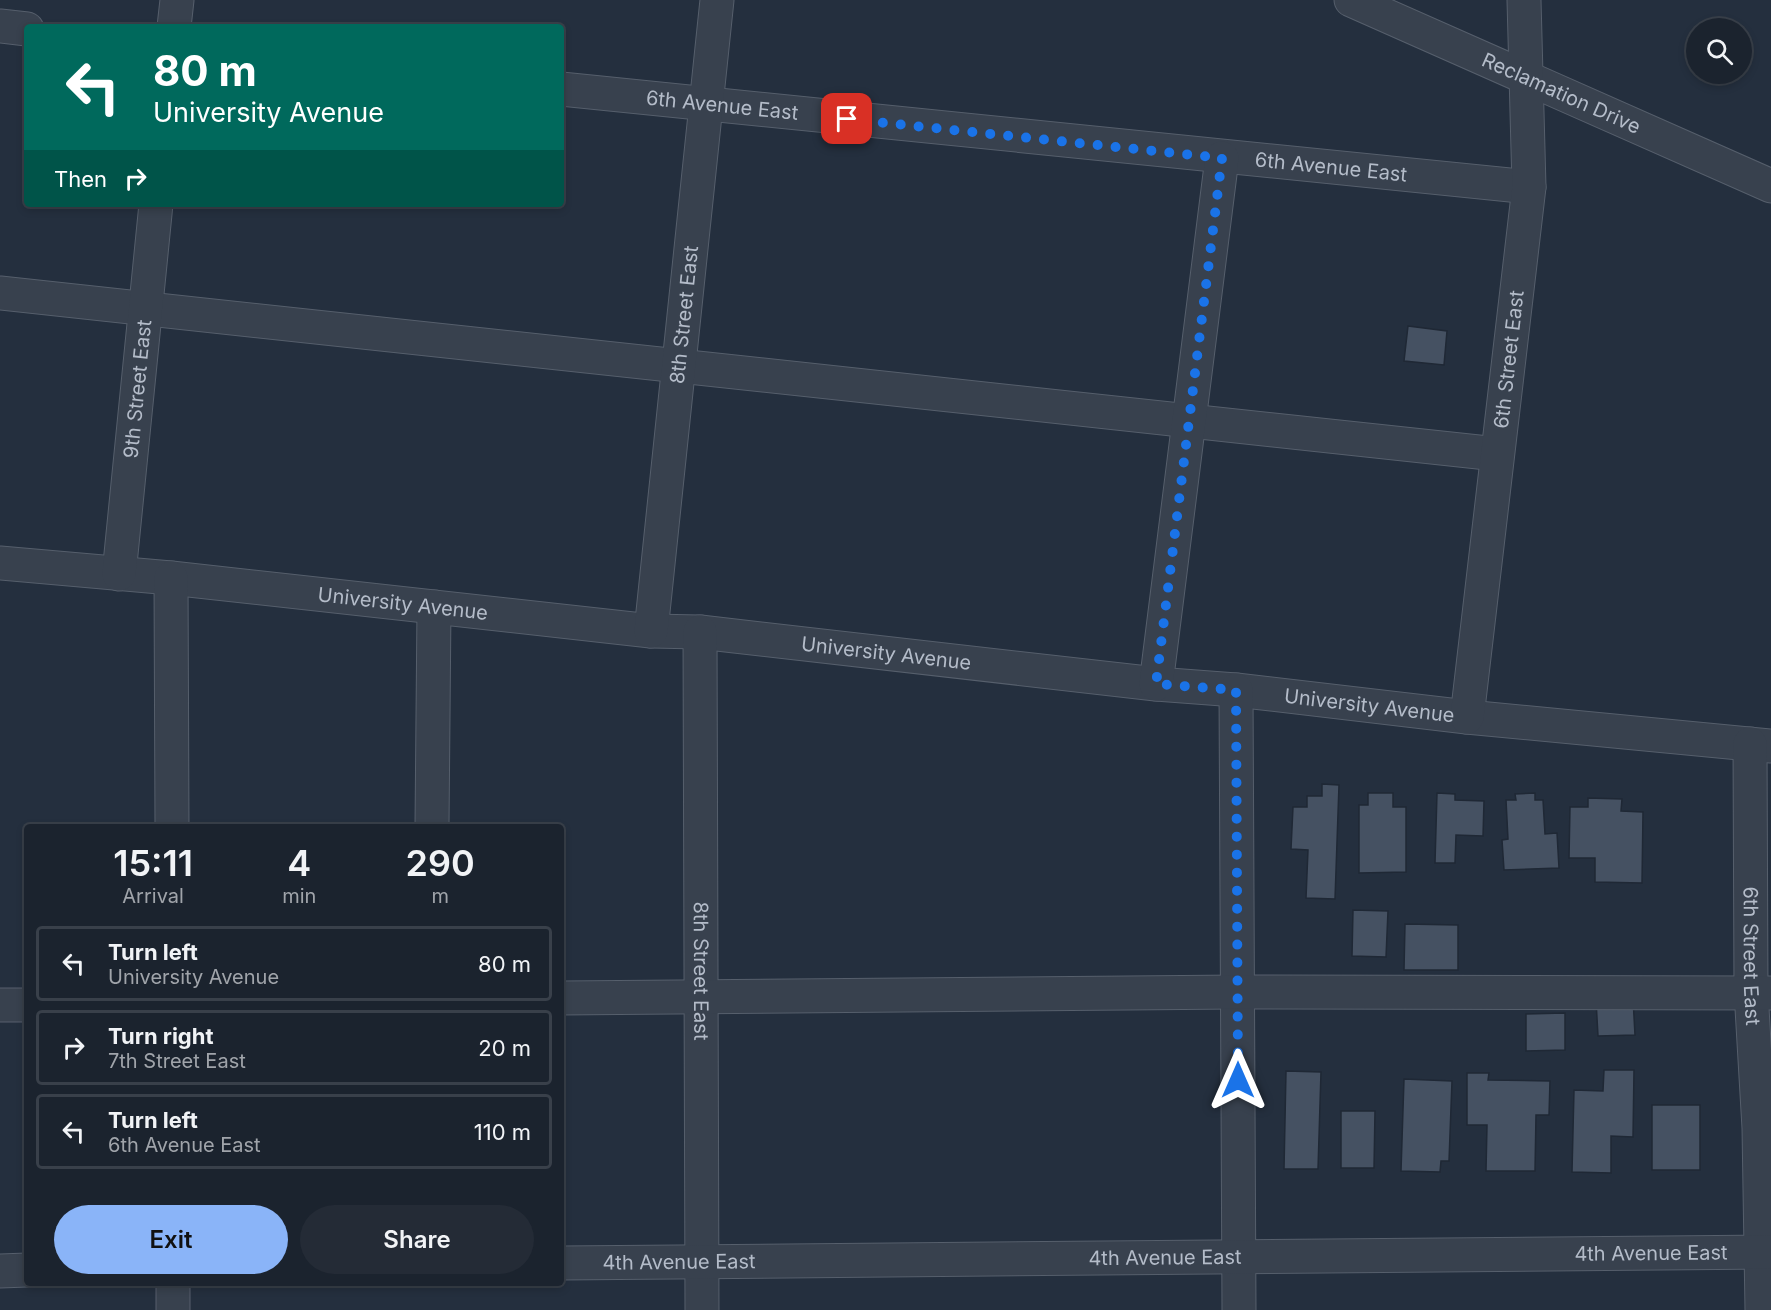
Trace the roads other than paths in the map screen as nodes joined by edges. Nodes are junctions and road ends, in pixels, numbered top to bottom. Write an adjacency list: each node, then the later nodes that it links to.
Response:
1 (177, 0): 5 (street)
2 (717, 0): 10 (street, 8th Street East)
3 (1351, 0): 8 (street, Reclamation Drive)
4 (1524, 0): 8 (street, 6th Street East)
5 (174, 24)
6 (0, 26): 7 (street)
7 (24, 29)
8 (1526, 78): 12 (street, Reclamation Drive); 13 (street, 6th Street East)
9 (564, 89): 10 (street, 6th Avenue East)
10 (706, 104): 11 (street, 6th Avenue East); 17 (street, 8th Street East)
11 (1222, 158): 13 (street, 6th Avenue East); 18 (street)
12 (1771, 182)
13 (1528, 187): 19 (street, 6th Street East)
14 (156, 207): 16 (street, 9th Street East)
15 (0, 293): 16 (street)
16 (146, 309): 17 (street); 21 (street, 9th Street East)
17 (679, 366): 18 (street); 24 (street, 8th Street East)
18 (1189, 421): 19 (street); 26 (street)
19 (1497, 454): 28 (street, 6th Street East)
20 (0, 563): 21 (street, University Avenue)
21 (119, 574): 22 (street, University Avenue)
22 (171, 578): 23 (street, University Avenue); 30 (street)
23 (434, 607): 24 (street, University Avenue); 31 (street)
24 (651, 631): 25 (street, University Avenue)
25 (700, 632): 26 (street, University Avenue); 34 (street, 8th Street East)
26 (1156, 684): 27 (street, University Avenue)
27 (1236, 690): 28 (street, University Avenue); 32 (street)
28 (1467, 717): 29 (street, University Avenue)
29 (1761, 745): 33 (street, 6th Street East)
30 (171, 824)
31 (432, 824)
32 (1238, 992): 33 (street); 34 (street); 39 (street)
33 (1761, 992): 38 (street, 6th Street East)
34 (701, 997): 35 (street); 40 (street, 8th Street East)
35 (564, 998)
36 (0, 1005): 37 (street)
37 (24, 1005)
38 (1766, 1252): 39 (street, 4th Avenue East); 48 (street, 6th Street East)
39 (1239, 1257): 40 (street, 4th Avenue East); 47 (street)
40 (702, 1262): 41 (street, 4th Avenue East); 46 (street, 8th Street East)
41 (564, 1263)
42 (24, 1270): 43 (street)
43 (0, 1271)
44 (173, 1286): 45 (street)
45 (173, 1310)
46 (702, 1310)
47 (1239, 1310)
48 (1762, 1310)

